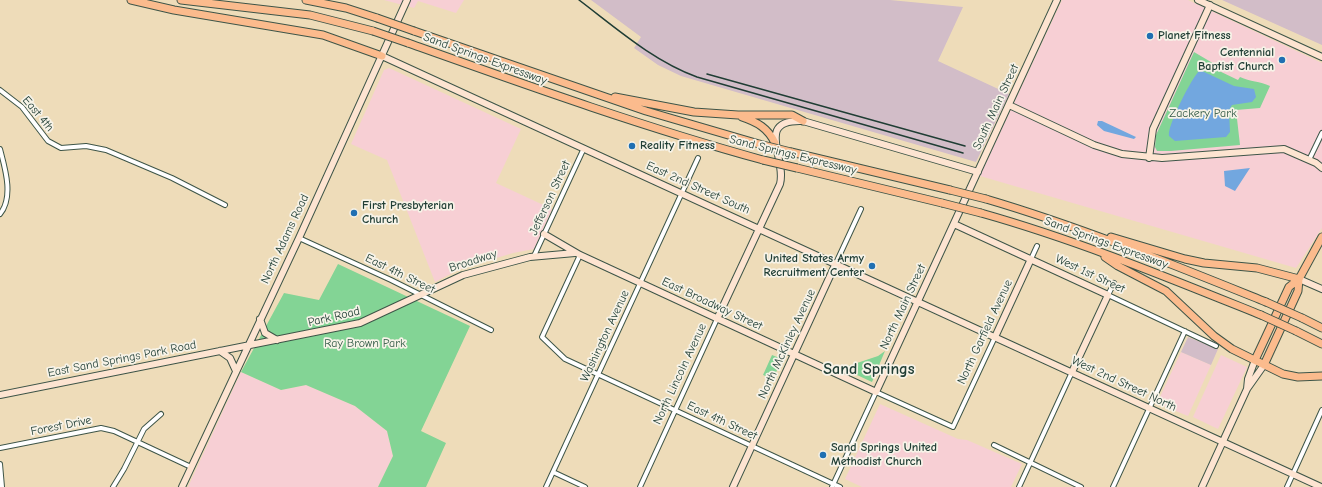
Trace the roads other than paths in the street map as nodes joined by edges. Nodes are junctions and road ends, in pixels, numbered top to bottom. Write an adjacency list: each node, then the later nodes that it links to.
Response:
1 (131, 0): 8 (highway)
2 (181, 0): 35 (highway, Sand Springs Expressway, bridge)
3 (306, 0): 11 (highway, Sand Springs Expressway, bridge)
4 (407, 0): 8 (street, North Adams Road)
5 (1057, 0): 12 (street, South Main Street)
6 (1198, 0): 7 (street)
7 (1210, 5): 9 (street); 20 (street)
8 (382, 56): 17 (street, East 2nd Street South); 33 (street, North Adams Road)
9 (1322, 58)
10 (0, 90): 25 (street, East 4th)
11 (588, 92): 13 (highway); 28 (highway, Sand Springs Expressway, bridge)
12 (1009, 105): 20 (street); 23 (street, South Main Street)
13 (738, 115): 14 (highway); 16 (highway)
14 (803, 120): 16 (street); 23 (street)
15 (1322, 133): 21 (street)
16 (775, 143): 30 (street, North Lincoln Avenue)
17 (584, 148): 24 (street, East 2nd Street South); 31 (street, Jefferson Street)
18 (0, 149): 27 (street)
19 (698, 158): 24 (street, Washington Avenue)
20 (1149, 158): 21 (street)
21 (1310, 160): 22 (street)
22 (1322, 168)
23 (978, 172): 29 (street, South Main Street)
24 (682, 193): 30 (street, East 2nd Street South); 41 (street, Washington Avenue)
25 (225, 205)
26 (861, 209): 39 (street, North McKinley Avenue)
27 (0, 214)
28 (1040, 216): 40 (highway); 49 (highway, Sand Springs Expressway, bridge)
29 (954, 224): 38 (street, West 1st Street); 46 (street, North Main Street)
30 (759, 228): 39 (street, East 2nd Street South); 48 (street, North Lincoln Avenue)
31 (544, 234): 36 (street); 37 (street, Jefferson Street)
32 (1322, 237): 40 (highway)
33 (299, 238): 44 (street, East 4th Street); 47 (street, North Adams Road)
34 (1037, 246): 38 (street, North Garfield Avenue)
35 (1096, 250): 54 (highway, Sand Springs Expressway, bridge); 59 (highway)
36 (578, 254): 37 (street, East Broadway Street); 41 (street, East Broadway Street); 63 (street, East 4th Street)
37 (534, 256): 44 (street, Broadway)
38 (1031, 259): 45 (street, West 1st Street); 52 (street, North Garfield Avenue)
39 (836, 263): 46 (street, East 2nd Street South); 58 (street, North McKinley Avenue)
40 (1298, 279): 43 (street); 59 (highway); 60 (highway)
41 (640, 283): 48 (street, East Broadway Street); 63 (street, Washington Avenue)
42 (1114, 283): 45 (street)
43 (1322, 289)
44 (421, 295): 50 (street, East 4th Street); 53 (street, Park Road)
45 (1108, 295): 51 (street, West 1st Street); 62 (street)
46 (918, 301): 52 (street, West 2nd Street North); 66 (street, North Main Street)
47 (260, 319): 53 (street); 55 (street, North Adams Road)
48 (717, 319): 58 (street, East Broadway Street); 70 (street, North Lincoln Avenue)
49 (1322, 328)
50 (491, 330)
51 (1185, 331): 56 (street, West 1st Street); 68 (street)
52 (995, 337): 62 (street, West 2nd Street North); 66 (street, North Garfield Avenue)
53 (277, 340): 55 (street, Park Road)
54 (1322, 344)
55 (248, 346): 57 (street, East Sand Springs Park Road); 61 (street, North Adams Road)
56 (1216, 346)
57 (220, 351): 61 (street); 67 (street, East Sand Springs Park Road)
58 (795, 354): 66 (street, East Broadway Street); 75 (street, North McKinley Avenue)
59 (1255, 360): 60 (highway); 65 (street)
60 (1264, 365): 64 (highway); 65 (street)
61 (236, 371): 79 (street, North Adams Road)
62 (1072, 372): 68 (street, West 2nd Street North); 77 (street)
63 (598, 375): 70 (street, East 4th Street); 80 (street, Washington Avenue)
64 (1322, 376)
65 (1247, 389): 73 (street)
66 (876, 392): 82 (street, North Main Street)
67 (0, 394)
68 (1150, 408): 73 (street, West 2nd Street North); 93 (street)
69 (1322, 410): 81 (street)
70 (675, 411): 75 (street, East 4th Street); 88 (street, North Lincoln Avenue)
71 (161, 414): 72 (street)
72 (138, 441): 76 (street, Forest Drive); 79 (street, Forest Drive); 84 (street)
73 (1223, 442): 81 (street, West 2nd Street North); 94 (street)
74 (994, 445): 77 (street)
75 (752, 446): 82 (street, East 4th Street); 89 (street, North McKinley Avenue)
76 (0, 448)
77 (1030, 463): 91 (street); 92 (street)
78 (0, 464): 83 (street)
79 (191, 467): 85 (street, North Adams Road)
80 (553, 472): 86 (street, Washington Avenue); 87 (street)
81 (1293, 474): 95 (street); 96 (street, West 2nd Street North)
82 (832, 485): 90 (street, East 4th Street)
83 (2, 487)
84 (114, 487)
85 (182, 487)
86 (546, 487)
87 (585, 487)
88 (640, 487)
89 (733, 487)
90 (840, 487)
91 (1020, 487)
92 (1082, 487)
93 (1113, 487)
94 (1202, 487)
95 (1287, 487)
96 (1321, 487)

